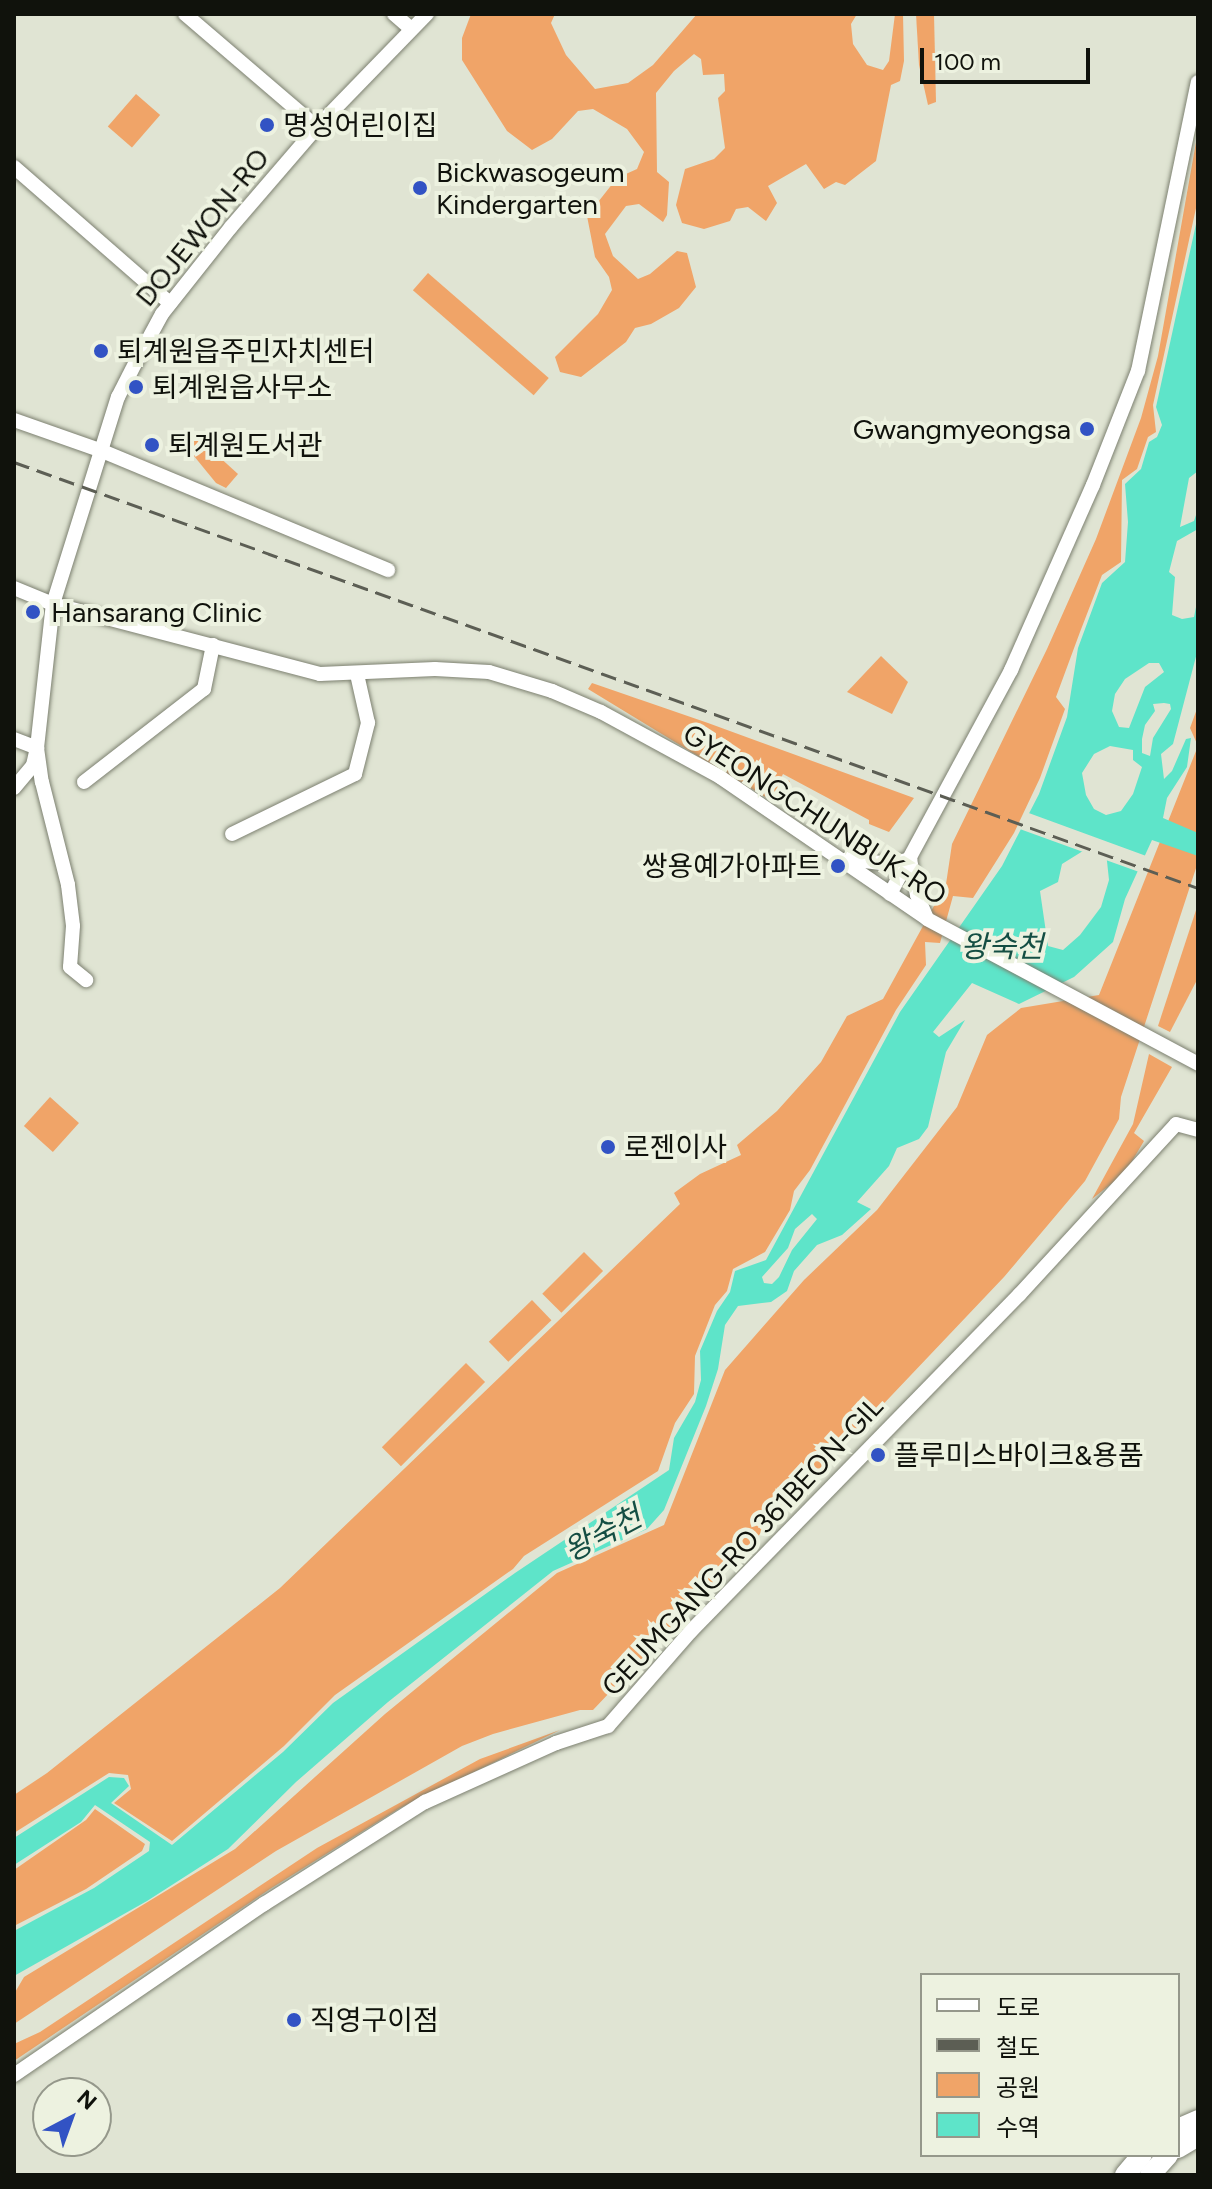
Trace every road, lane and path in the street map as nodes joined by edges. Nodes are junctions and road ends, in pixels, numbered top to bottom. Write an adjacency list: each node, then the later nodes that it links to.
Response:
1 (185, 14): 6 (street)
2 (394, 14): 4 (street)
3 (427, 14): 4 (street, DOJEWON-RO)
4 (410, 28): 6 (street, DOJEWON-RO)
5 (1198, 82): 22 (street)
6 (317, 127): 8 (street, DOJEWON-RO)
7 (14, 167): 8 (street)
8 (170, 303): 10 (street, DOJEWON-RO)
9 (14, 420): 10 (street)
10 (102, 451): 11 (street); 13 (street, DOJEWON-RO)
11 (388, 570)
12 (14, 588): 13 (street, GYEONGCHUNBUK-RO)
13 (53, 604): 14 (street, GYEONGCHUNBUK-RO); 17 (street, DOJEWON-RO)
14 (213, 645): 15 (street, GYEONGCHUNBUK-RO); 18 (street)
15 (357, 674): 20 (street); 21 (street, GYEONGCHUNBUK-RO)
16 (14, 739): 17 (street)
17 (37, 748): 19 (street, DOJEWON-RO); 25 (street)
18 (84, 782)
19 (14, 788)
20 (232, 834)
21 (834, 856): 22 (street); 23 (street, GYEONGCHUNBUK-RO)
22 (910, 859): 23 (street); 24 (street)
23 (890, 894): 24 (street, GYEONGCHUNBUK-RO)
24 (927, 919): 26 (street, GYEONGCHUNBUK-RO)
25 (86, 980)
26 (1198, 1064)
27 (1198, 1130): 28 (street, GEUMGANG-RO 361BEON-GIL)
28 (14, 2075)
29 (1198, 2136): 30 (highway)
30 (1180, 2147)
31 (1140, 2157): 33 (highway)
32 (1166, 2157): 34 (highway)
33 (1125, 2175)
34 (1150, 2175)

